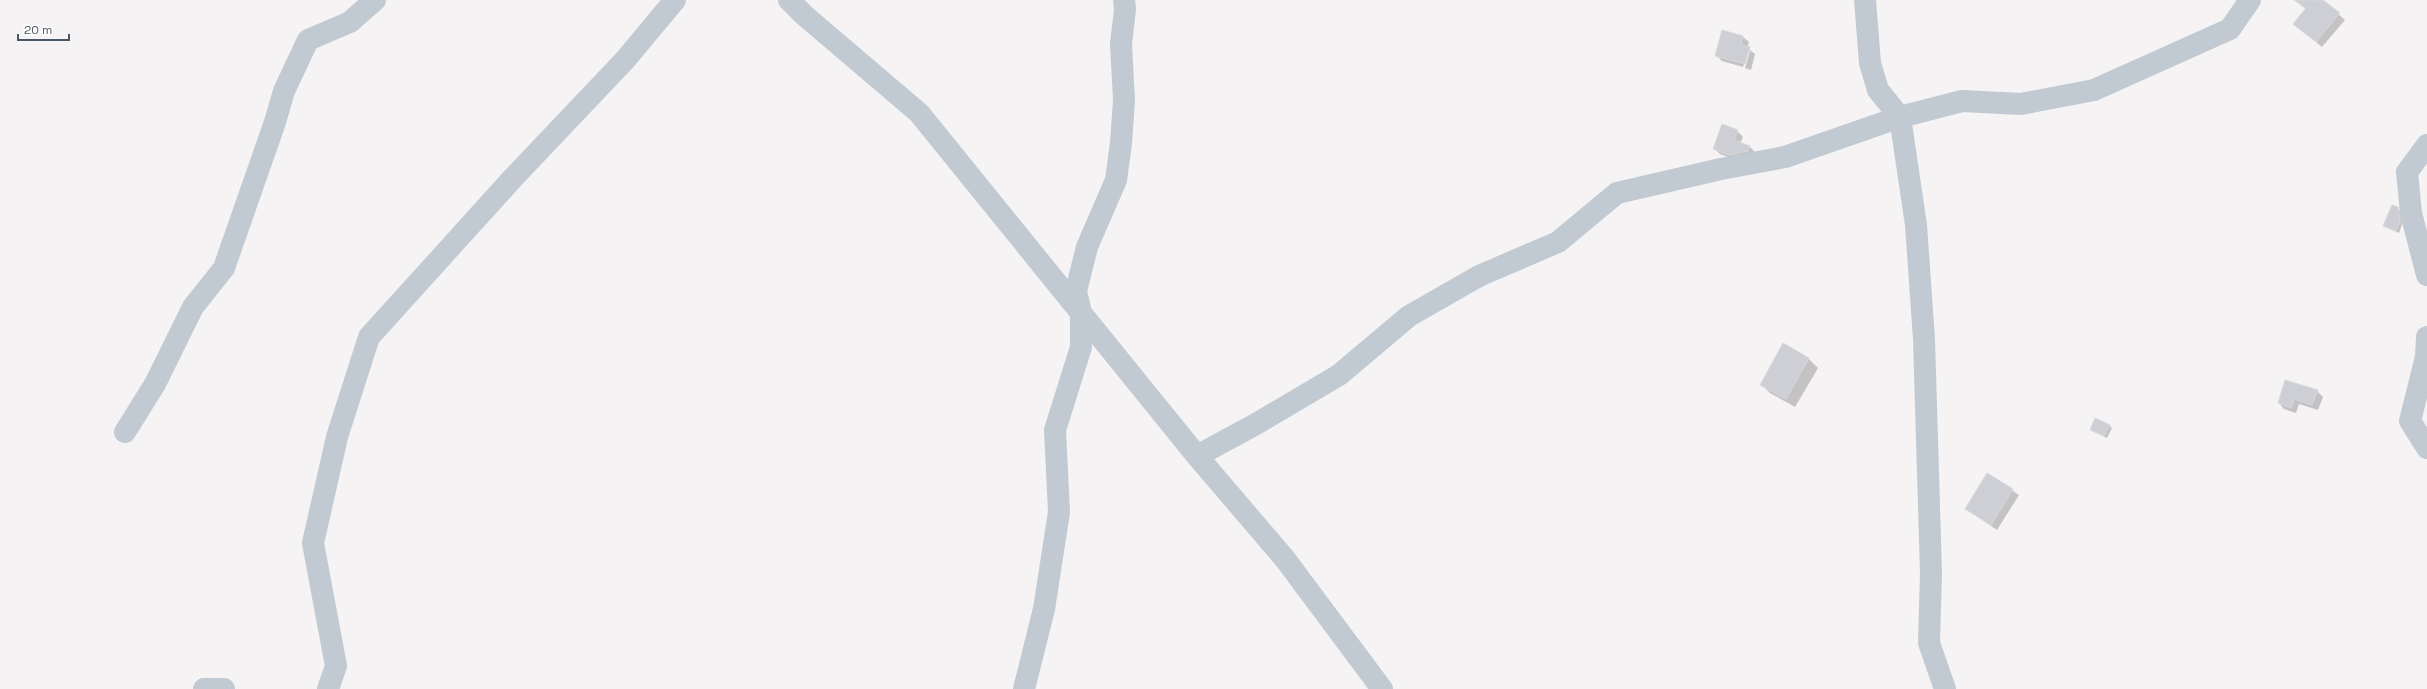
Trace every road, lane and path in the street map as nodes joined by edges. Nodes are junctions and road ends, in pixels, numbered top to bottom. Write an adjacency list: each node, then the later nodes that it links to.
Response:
1 (375, 0): 12 (street)
2 (675, 0): 17 (street)
3 (789, 0): 10 (street)
4 (1124, 0): 10 (street)
5 (1865, 0): 7 (street)
6 (2250, 0): 7 (street)
7 (1900, 117): 14 (street); 20 (street)
8 (2427, 145): 9 (street)
9 (2427, 275)
10 (1081, 313): 14 (street); 18 (street)
11 (2427, 337): 13 (street)
12 (125, 432)
13 (2427, 448)
14 (1197, 456): 19 (street)
15 (204, 689): 16 (street)
16 (224, 689)
17 (328, 689)
18 (1024, 689)
19 (1382, 689)
20 (1945, 689)

